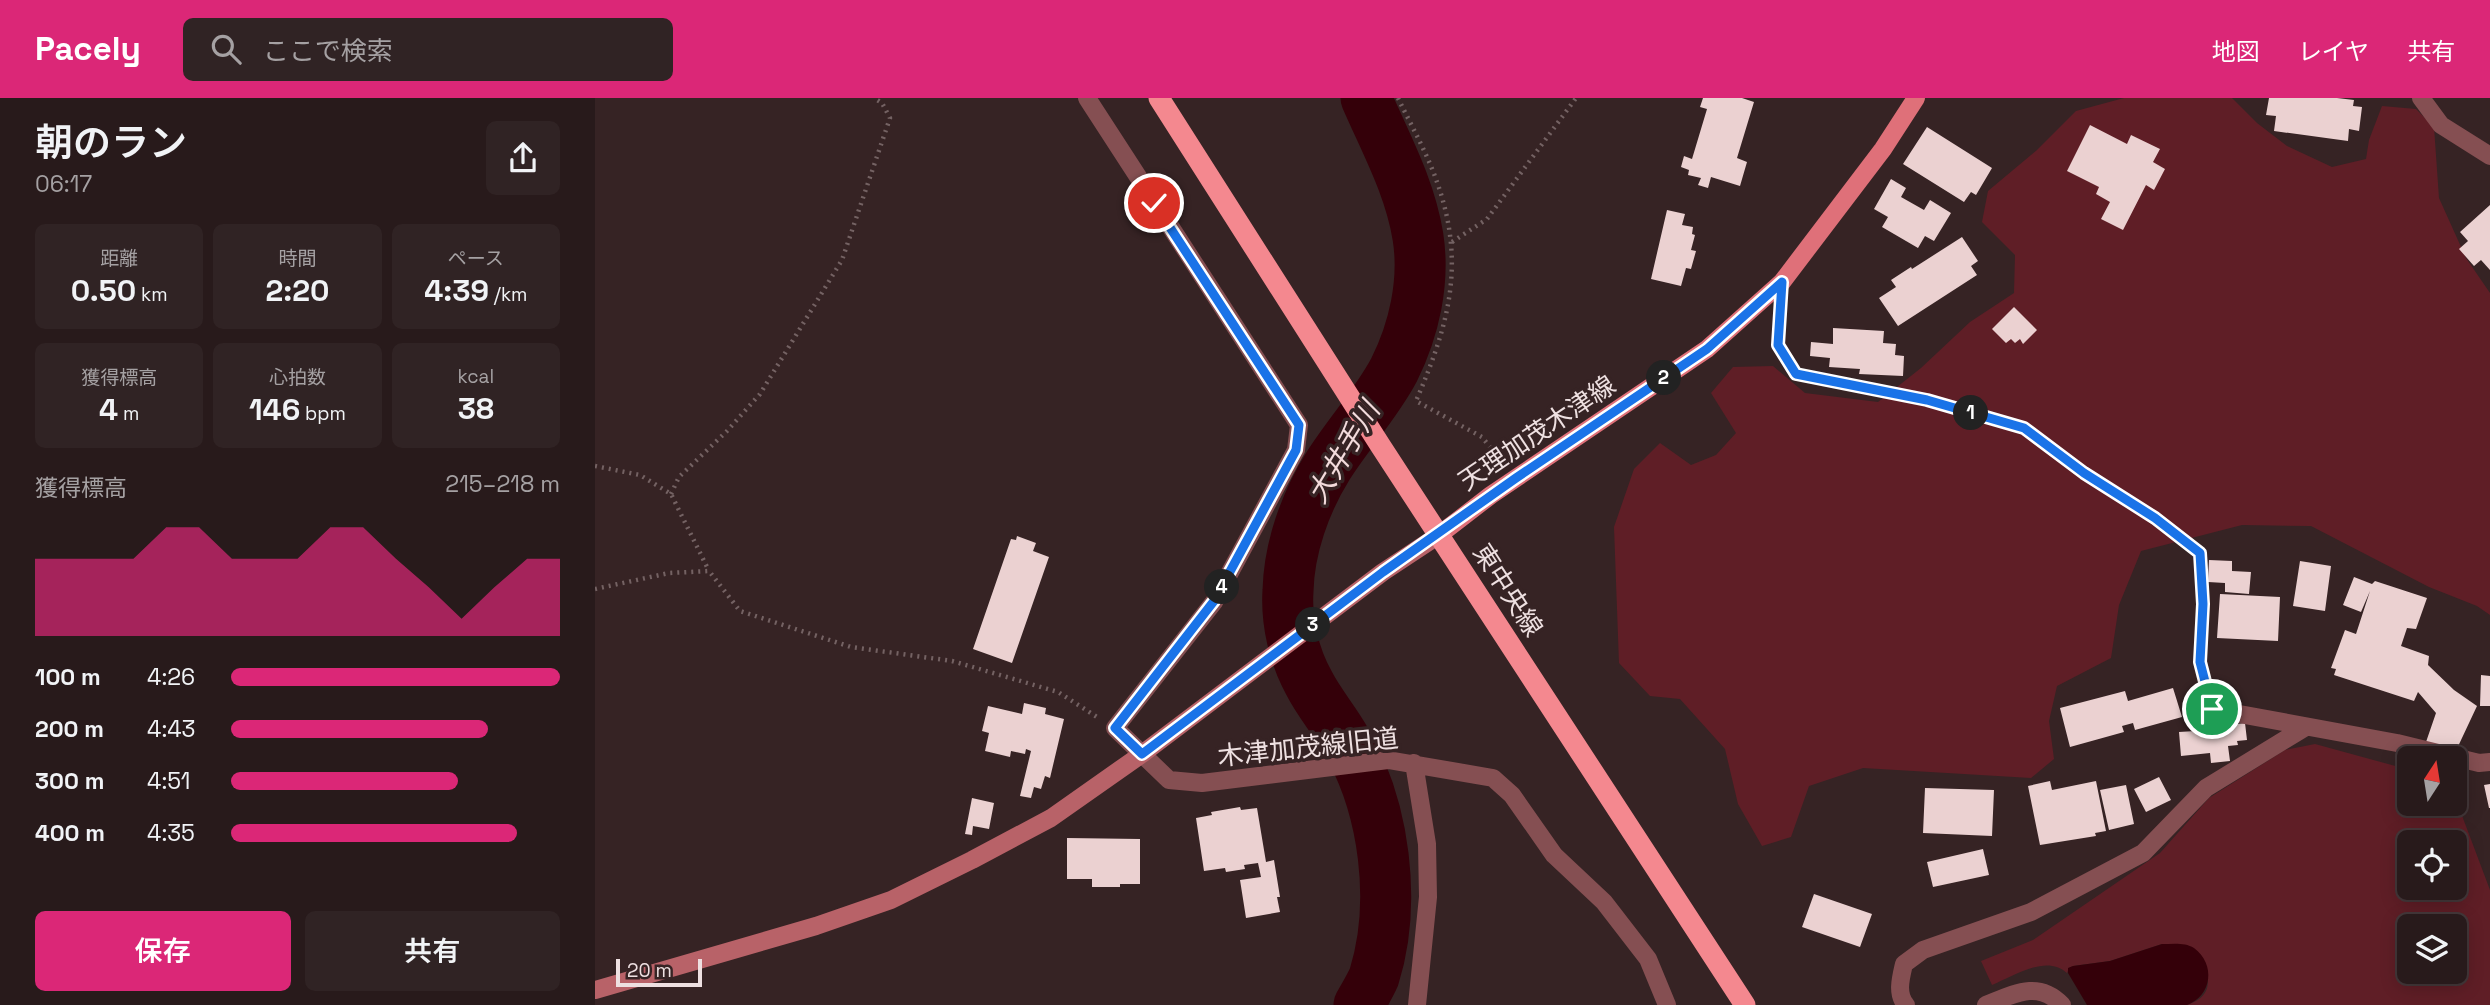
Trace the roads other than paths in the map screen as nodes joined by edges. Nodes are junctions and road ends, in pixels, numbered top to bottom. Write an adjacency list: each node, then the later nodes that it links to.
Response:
1 (1087, 98): 9 (street, 木津加茂線旧道)
2 (1159, 98): 6 (highway, 東中央線)
3 (1916, 98): 6 (main road, 天理加茂木津線)
4 (2421, 98): 5 (street)
5 (2490, 156)
6 (1439, 534): 9 (street); 15 (highway, 東中央線)
7 (2212, 709): 8 (street)
8 (2304, 728): 10 (street); 16 (street)
9 (1142, 754): 11 (street, 木津加茂線旧道); 12 (street)
10 (2490, 762)
11 (1414, 763): 13 (street, 木津加茂線旧道); 14 (street)
12 (595, 990)
13 (1417, 1005)
14 (1667, 1005)
15 (1745, 1005)
16 (1906, 1005)
17 (1986, 1005): 18 (street)
18 (2062, 1005)

